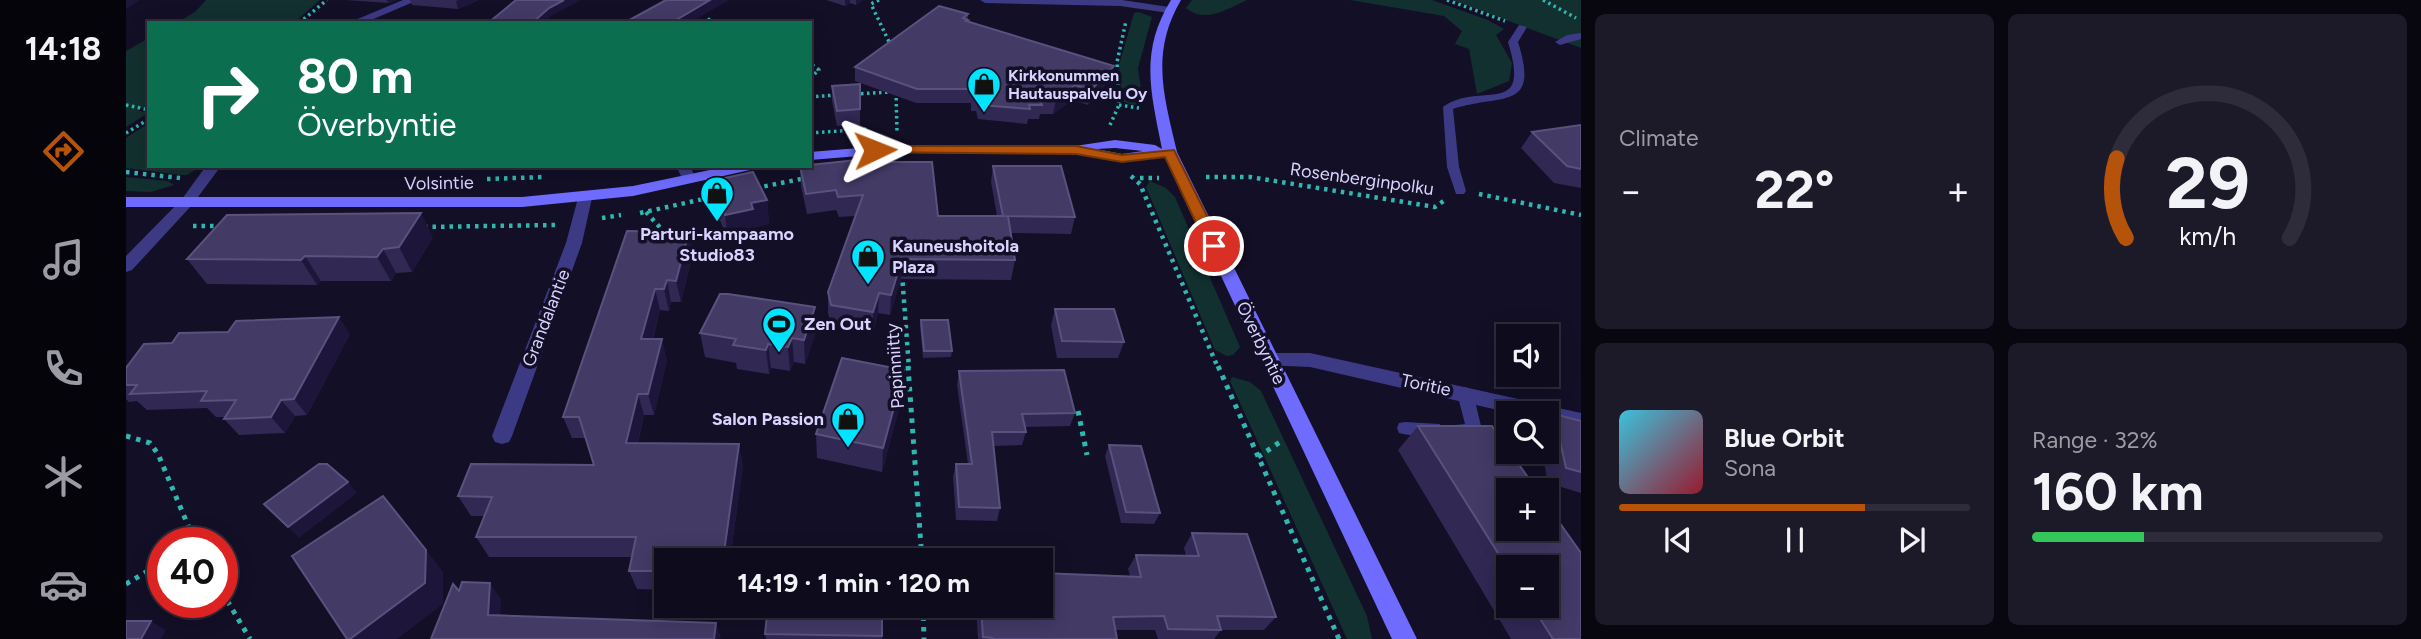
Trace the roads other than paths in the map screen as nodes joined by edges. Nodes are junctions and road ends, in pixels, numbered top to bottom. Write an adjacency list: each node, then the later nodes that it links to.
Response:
1 (414, 0): 4 (street)
2 (985, 0): 3 (street)
3 (1172, 5): 9 (street, Överbyntie)
4 (358, 21)
5 (1522, 27): 14 (lane)
6 (1581, 36): 7 (lane)
7 (1560, 42)
8 (1076, 150): 9 (street); 9 (street); 10 (street)
9 (1170, 152): 19 (street, Överbyntie)
10 (812, 156)
11 (213, 168): 17 (street)
12 (732, 168): 13 (street, Volsintie)
13 (686, 173): 15 (street, Volsintie)
14 (1460, 191)
15 (585, 198): 17 (street, Volsintie); 23 (street, Grandalantie)
16 (126, 202): 17 (street, Volsintie)
17 (187, 202): 18 (street)
18 (126, 267)
19 (1269, 360): 20 (street, Toritie); 24 (street, Överbyntie)
20 (1465, 393): 21 (street, Toritie); 22 (lane)
21 (1581, 421)
22 (1405, 428)
23 (502, 436)
24 (1405, 639)

